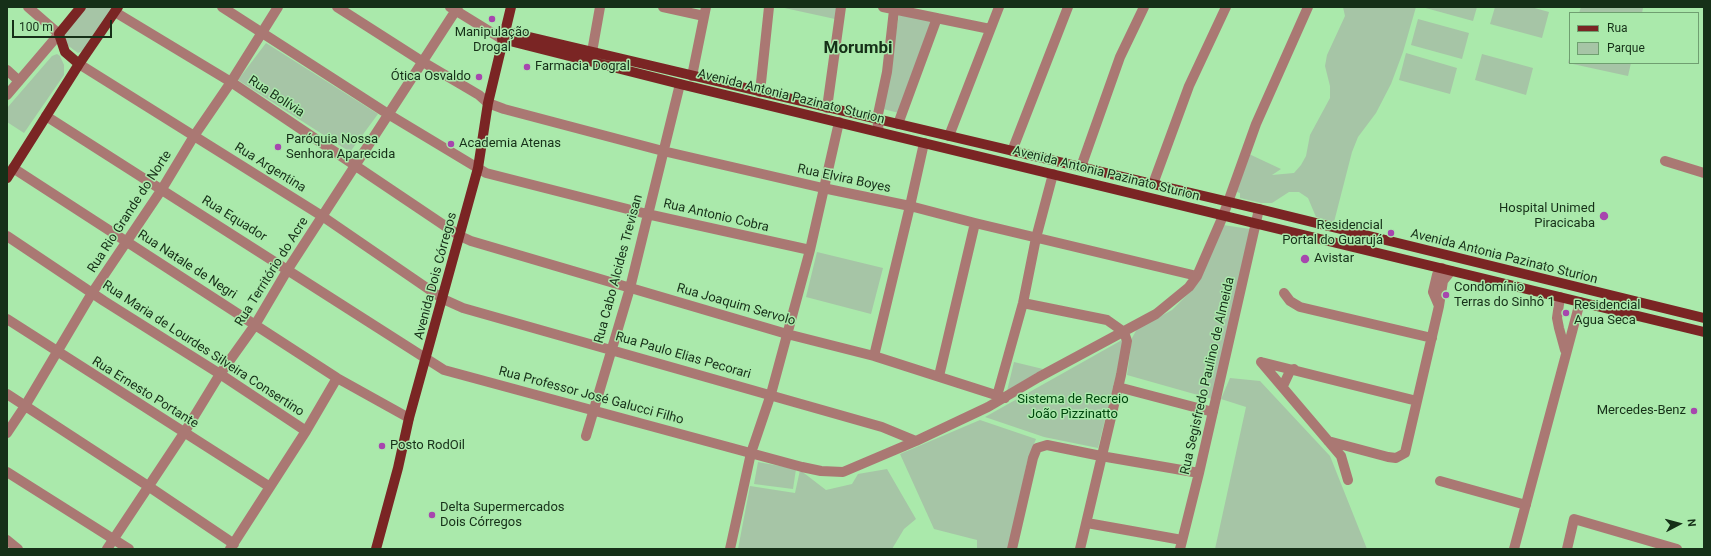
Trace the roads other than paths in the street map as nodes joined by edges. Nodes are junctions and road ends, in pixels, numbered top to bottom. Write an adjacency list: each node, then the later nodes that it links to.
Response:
1 (28, 7): 25 (street)
2 (81, 7): 25 (main road)
3 (222, 7): 24 (street, Rua Antonio Cobra)
4 (278, 7): 24 (street, Rua Rio Grande do Norte)
5 (337, 7): 28 (street, Rua Elvira Boyes)
6 (511, 7): 26 (main road, Avenida Dois Córregos)
7 (600, 7): 27 (street)
8 (663, 7): 21 (street)
9 (769, 7): 36 (street)
10 (841, 7): 39 (street)
11 (883, 7): 19 (street)
12 (999, 7): 23 (street)
13 (1068, 7): 50 (street)
14 (1144, 7): 53 (street)
15 (1226, 7): 59 (street)
16 (1308, 7): 62 (street, Rua Professor José Galucci Filho)
17 (455, 8): 26 (street); 28 (street, Rua Território do Acre)
18 (116, 9): 29 (main road); 33 (street, Rua Bolívia)
19 (894, 10): 20 (street); 42 (street)
20 (923, 11): 22 (street)
21 (705, 12): 31 (street)
22 (937, 18): 23 (street); 44 (street)
23 (990, 29): 47 (street)
24 (262, 33): 33 (street, Rua Rio Grande do Norte); 40 (street, Rua Antonio Cobra)
25 (59, 34): 29 (main road); 32 (street)
26 (503, 35): 27 (main road, Avenida Antonia Pazinato Sturion); 34 (main road, Avenida Antonia Pazinato Sturion); 38 (main road, Avenida Dois Córregos)
27 (592, 52): 31 (main road, Avenida Antonia Pazinato Sturion)
28 (423, 62): 38 (street, Rua Elvira Boyes); 40 (street, Rua Território do Acre)
29 (79, 64): 41 (main road); 46 (street, Rua Argentina)
30 (7, 70): 32 (street)
31 (692, 76): 34 (main road); 35 (main road); 36 (main road, Avenida Antonia Pazinato Sturion)
32 (19, 81): 37 (street)
33 (230, 82): 46 (street, Rua Rio Grande do Norte); 52 (street, Rua Bolívia)
34 (680, 84): 35 (main road, Avenida Antonia Pazinato Sturion); 49 (street, Rua Cabo Alcides Trevisan)
35 (700, 89): 43 (main road, Avenida Antonia Pazinato Sturion)
36 (760, 92): 39 (main road, Avenida Antonia Pazinato Sturion)
37 (7, 95)
38 (488, 103): 49 (street, Rua Elvira Boyes); 55 (main road, Avenida Dois Córregos)
39 (827, 108): 42 (main road, Avenida Antonia Pazinato Sturion)
40 (388, 114): 52 (street, Rua Território do Acre); 55 (street, Rua Antonio Cobra)
41 (46, 116): 54 (main road); 61 (street, Rua Equador)
42 (877, 119): 44 (main road, Avenida Antonia Pazinato Sturion); 45 (street)
43 (839, 122): 45 (main road, Avenida Antonia Pazinato Sturion); 60 (street)
44 (898, 124): 47 (main road, Avenida Antonia Pazinato Sturion)
45 (879, 132): 48 (main road, Avenida Antonia Pazinato Sturion)
46 (194, 136): 61 (street, Rua Rio Grande do Norte); 66 (street, Rua Argentina)
47 (949, 136): 48 (main road); 50 (main road, Avenida Antonia Pazinato Sturion)
48 (924, 143): 57 (main road, Avenida Antonia Pazinato Sturion); 63 (street)
49 (663, 151): 60 (street, Rua Elvira Boyes); 65 (street, Rua Cabo Alcides Trevisan)
50 (1012, 151): 53 (main road, Avenida Antonia Pazinato Sturion)
51 (1665, 161): 56 (street)
52 (355, 164): 66 (street, Rua Território do Acre); 71 (street, Rua Bolívia)
53 (1081, 167): 59 (main road, Avenida Antonia Pazinato Sturion)
54 (14, 168): 58 (main road); 73 (street, Rua Natale de Negri)
55 (478, 168): 65 (street, Rua Antonio Cobra); 71 (main road, Avenida Dois Córregos)
56 (1704, 173)
57 (1053, 174): 67 (main road, Avenida Antonia Pazinato Sturion); 72 (street)
58 (7, 178)
59 (1153, 184): 62 (main road, Avenida Antonia Pazinato Sturion)
60 (823, 188): 63 (street, Rua Elvira Boyes); 74 (street)
61 (162, 189): 73 (street, Rua Rio Grande do Norte); 77 (street, Rua Equador)
62 (1228, 203): 64 (main road, Avenida Antonia Pazinato Sturion); 67 (street, Rua Professor José Galucci Filho)
63 (910, 206): 68 (street, Rua Elvira Boyes); 99 (street)
64 (1259, 209): 69 (street, Rua Segisfredo Paulino de Almeida); 75 (main road, Avenida Antonia Pazinato Sturion)
65 (647, 214): 74 (street, Rua Antonio Cobra); 81 (street, Rua Cabo Alcides Trevisan)
66 (322, 216): 77 (street, Rua Território do Acre); 85 (street, Rua Argentina)
67 (1223, 216): 69 (main road, Avenida Antonia Pazinato Sturion); 79 (street, Rua Professor José Galucci Filho)
68 (975, 223): 72 (street, Rua Elvira Boyes); 103 (street)
69 (1256, 223): 78 (main road, Avenida Antonia Pazinato Sturion); 113 (street, Rua Segisfredo Paulino de Almeida)
70 (7, 236): 82 (street, Rua Maria de Lourdes Silveira Consertino)
71 (460, 236): 81 (street, Rua Joaquim Servolo); 85 (main road, Avenida Dois Córregos)
72 (1036, 238): 79 (street, Rua Elvira Boyes); 87 (street)
73 (126, 241): 82 (street, Rua Rio Grande do Norte); 91 (street, Rua Natale de Negri)
74 (810, 250): 94 (street)
75 (1451, 257): 76 (main road, Avenida Antonia Pazinato Sturion); 78 (main road)
76 (1486, 266): 80 (main road); 89 (main road, Avenida Antonia Pazinato Sturion)
77 (288, 269): 91 (street, Rua Território do Acre); 100 (street, Rua Equador)
78 (1446, 270): 80 (main road, Avenida Antonia Pazinato Sturion); 95 (street)
79 (1197, 276): 92 (street, Rua Professor José Galucci Filho)
80 (1478, 278): 84 (main road, Avenida Antonia Pazinato Sturion)
81 (630, 288): 94 (street, Rua Joaquim Servolo); 96 (street, Rua Cabo Alcides Trevisan)
82 (92, 293): 97 (street, Rua Rio Grande do Norte); 102 (street, Rua Maria de Lourdes Silveira Consertino)
83 (1284, 293): 95 (street)
84 (1560, 298): 86 (main road, Avenida Antonia Pazinato Sturion); 98 (street)
85 (443, 299): 96 (street, Rua Paulo Elias Pecorari); 100 (main road, Avenida Dois Córregos)
86 (1580, 302): 88 (main road, Avenida Antonia Pazinato Sturion); 98 (street)
87 (1023, 303): 92 (street); 109 (street)
88 (1635, 316): 89 (main road); 93 (main road, Avenida Antonia Pazinato Sturion)
89 (1703, 318)
90 (7, 319): 97 (street, Rua Ernesto Portante)
91 (255, 325): 102 (street, Rua Território do Acre); 104 (street, Rua Natale de Negri)
92 (1124, 332): 106 (street); 109 (street, Rua Professor José Galucci Filho)
93 (1704, 332)
94 (787, 334): 99 (street, Rua Joaquim Servolo); 108 (street)
95 (1432, 338): 110 (street)
96 (611, 349): 108 (street, Rua Paulo Elias Pecorari); 112 (street, Rua Cabo Alcides Trevisan)
97 (57, 352): 111 (street, Rua Rio Grande do Norte); 117 (street, Rua Ernesto Portante)
98 (1566, 352): 129 (street)
99 (874, 356): 103 (street, Rua Joaquim Servolo)
100 (426, 360): 112 (street, Rua Professor José Galucci Filho); 114 (main road, Avenida Dois Córregos)
101 (1294, 369): 105 (street); 105 (street); 110 (street)
102 (220, 374): 115 (street, Rua Maria de Lourdes Silveira Consertino); 117 (street, Rua Território do Acre)
103 (939, 376): 109 (street, Rua Joaquim Servolo)
104 (337, 378): 114 (street, Rua Natale de Negri); 115 (street)
105 (1283, 386): 120 (street)
106 (1118, 387): 113 (street); 122 (street)
107 (7, 394): 111 (street)
108 (770, 394): 119 (street, Rua Paulo Elias Pecorari); 121 (street)
109 (1001, 397): 119 (street, Rua Professor José Galucci Filho)
110 (1417, 401): 120 (street)
111 (25, 406): 116 (street, Rua Rio Grande do Norte); 127 (street)
112 (594, 410): 118 (street, Rua Cabo Alcides Trevisan); 121 (street, Rua Professor José Galucci Filho)
113 (1213, 412): 124 (street, Rua Segisfredo Paulino de Almeida)
114 (409, 418): 138 (main road, Avenida Dois Córregos)
115 (306, 431): 128 (street)
116 (7, 433)
117 (184, 433): 127 (street, Rua Território do Acre); 128 (street, Rua Ernesto Portante)
118 (586, 436)
119 (916, 441): 121 (street, Rua Professor José Galucci Filho)
120 (1328, 441): 125 (street)
121 (751, 453): 139 (street)
122 (1101, 456): 124 (street); 130 (street); 140 (street)
123 (7, 472): 131 (street)
124 (1199, 473): 133 (street, Rua Segisfredo Paulino de Almeida)
125 (1348, 480)
126 (1440, 481): 129 (street)
127 (148, 486): 131 (street, Rua Território do Acre); 134 (street)
128 (270, 488): 134 (street)
129 (1526, 505): 142 (street)
130 (1087, 523): 133 (street); 141 (street)
131 (114, 539): 136 (street, Rua Território do Acre); 137 (street)
132 (7, 540): 135 (street)
133 (1181, 544)
134 (232, 546)
135 (18, 549)
136 (107, 549)
137 (129, 549)
138 (377, 549)
139 (730, 549)
140 (1012, 549)
141 (1080, 549)
142 (1514, 549)
143 (1567, 549): 144 (street)
144 (1677, 549)

